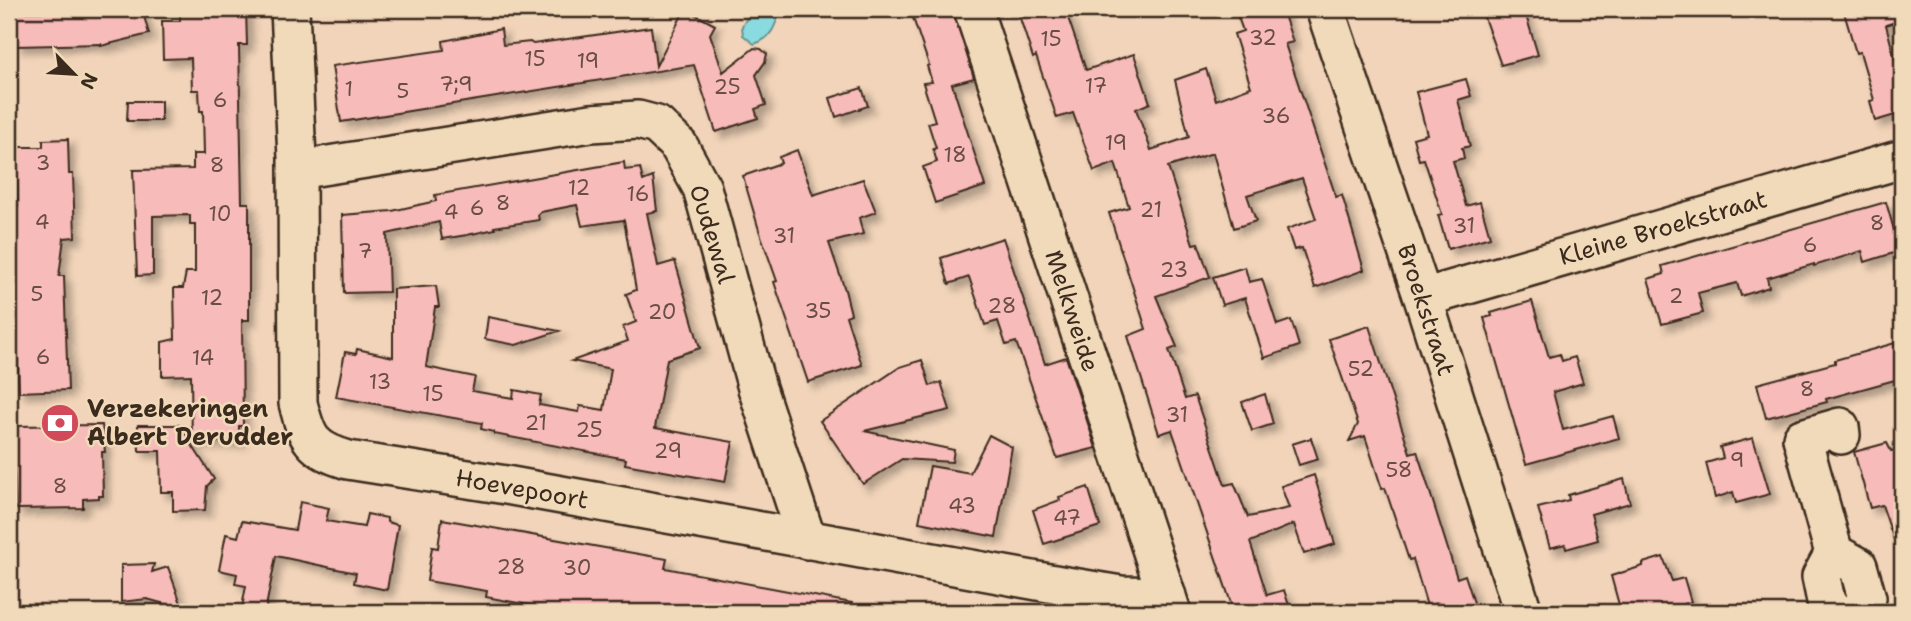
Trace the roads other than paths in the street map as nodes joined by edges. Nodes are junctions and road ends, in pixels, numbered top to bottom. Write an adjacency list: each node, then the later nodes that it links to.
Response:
1 (290, 9): 5 (street, Hoevepoort)
2 (973, 9): 10 (street, Melkweide)
3 (1325, 9): 6 (street, Broekstraat)
4 (1902, 159): 6 (street, Kleine Broekstraat)
5 (298, 170): 8 (street, Hoevepoort); 8 (street, Oudewal)
6 (1423, 298): 11 (street, Broekstraat)
7 (1842, 435): 9 (street)
8 (807, 540): 10 (street, Hoevepoort)
9 (1834, 553): 12 (street); 13 (street)
10 (1169, 604)
11 (1523, 612)
12 (1837, 612)
13 (1859, 612)

